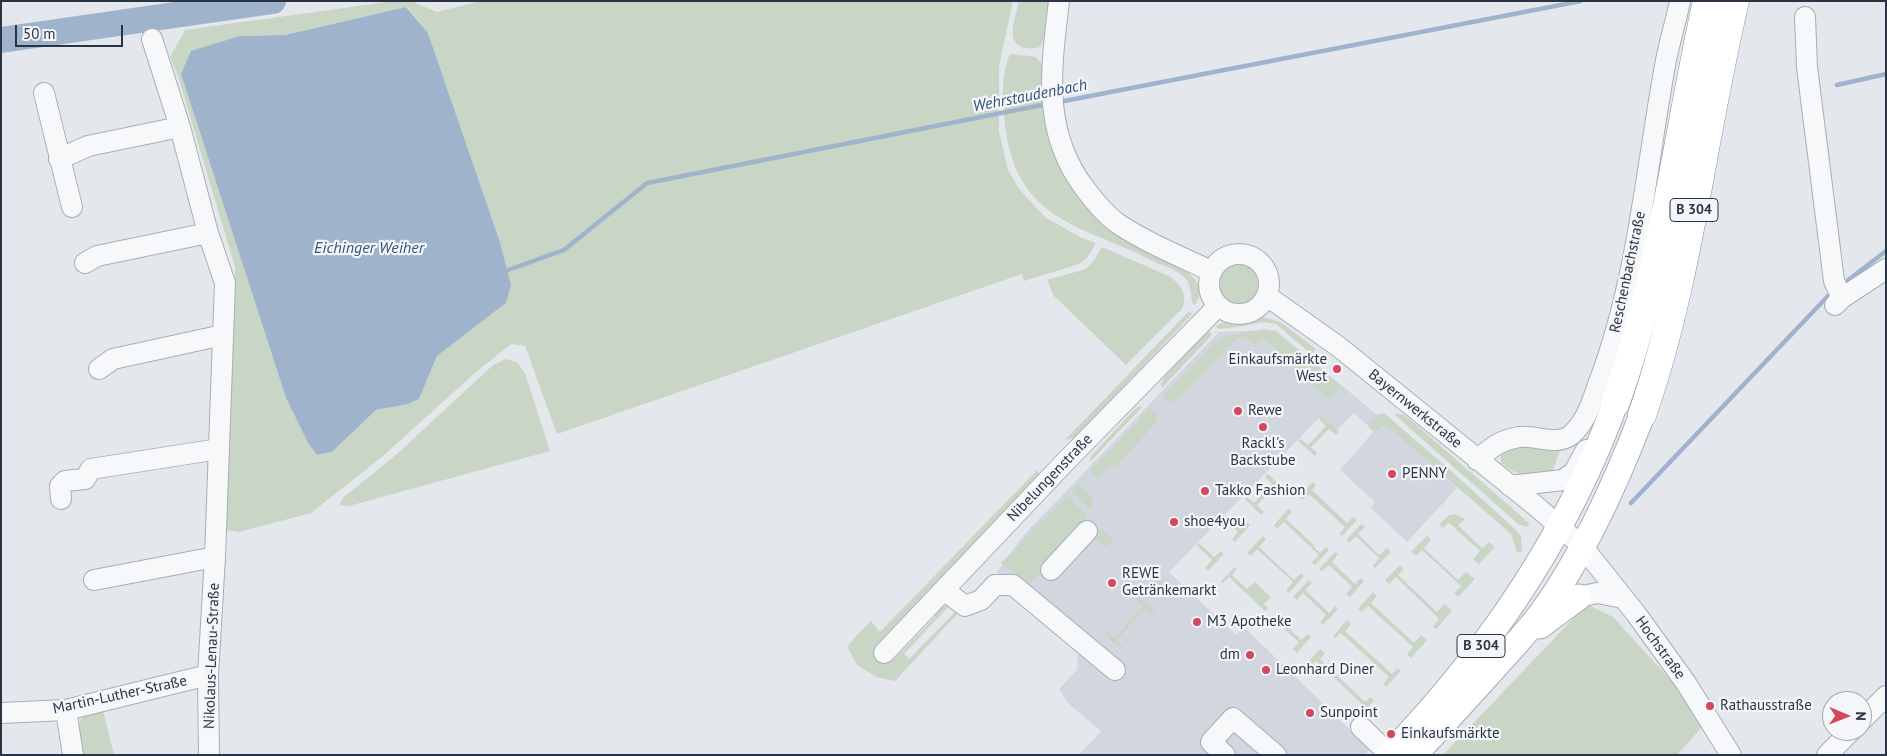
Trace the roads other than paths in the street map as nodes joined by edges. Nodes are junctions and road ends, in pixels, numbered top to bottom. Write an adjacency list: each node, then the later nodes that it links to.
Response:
1 (1059, 1): 14 (street)
2 (1680, 1): 23 (street, Reschenbachstraße)
3 (1707, 1): 19 (highway, B 304)
4 (1735, 1): 20 (highway, B 304)
5 (1805, 17): 13 (street)
6 (152, 39): 8 (street, Nikolaus-Lenau-Straße)
7 (44, 93): 9 (street)
8 (180, 127): 9 (street); 11 (street, Nikolaus-Lenau-Straße)
9 (59, 159): 10 (street)
10 (72, 207)
11 (208, 233): 12 (street); 17 (street, Nikolaus-Lenau-Straße)
12 (85, 263)
13 (1886, 269)
14 (1211, 271): 15 (street); 16 (street)
15 (1267, 296): 16 (street); 23 (street, Bayernwerkstraße)
16 (1218, 306): 32 (street, Nibelungenstraße)
17 (223, 335): 18 (street); 22 (street, Nikolaus-Lenau-Straße)
18 (99, 369)
19 (1616, 404): 21 (main road, B 304)
20 (1642, 415): 28 (main road, B 304)
21 (1606, 429): 24 (street); 26 (main road, B 304)
22 (220, 448): 25 (street); 29 (street, Nikolaus-Lenau-Straße)
23 (1477, 460): 24 (street, Bayernwerkstraße)
24 (1510, 486): 26 (street, Bayernwerkstraße)
25 (61, 499)
26 (1560, 527): 28 (street, Bayernwerkstraße); 49 (main road, B 304)
27 (1087, 531): 30 (street)
28 (1582, 546): 34 (street, Hochstraße); 35 (main road, B 304)
29 (215, 557): 31 (street); 38 (street, Nikolaus-Lenau-Straße)
30 (1051, 570)
31 (94, 580)
32 (944, 590): 36 (street, Nibelungenstraße); 37 (street)
33 (1579, 596): 34 (street); 35 (main road)
34 (1623, 598): 51 (street, Hochstraße)
35 (1512, 647): 50 (main road, B 304)
36 (884, 653)
37 (1115, 670)
38 (208, 676): 40 (street, Martin-Luther-Straße); 46 (street, Nikolaus-Lenau-Straße)
39 (1886, 696): 41 (street)
40 (66, 710): 42 (street, Martin-Luther-Straße); 45 (street)
41 (1872, 710)
42 (1, 713)
43 (1361, 727): 49 (street)
44 (1841, 741): 52 (street)
45 (73, 755)
46 (209, 755)
47 (1225, 755): 48 (street)
48 (1276, 755)
49 (1389, 755)
50 (1414, 755)
51 (1732, 755)
52 (1827, 755)

